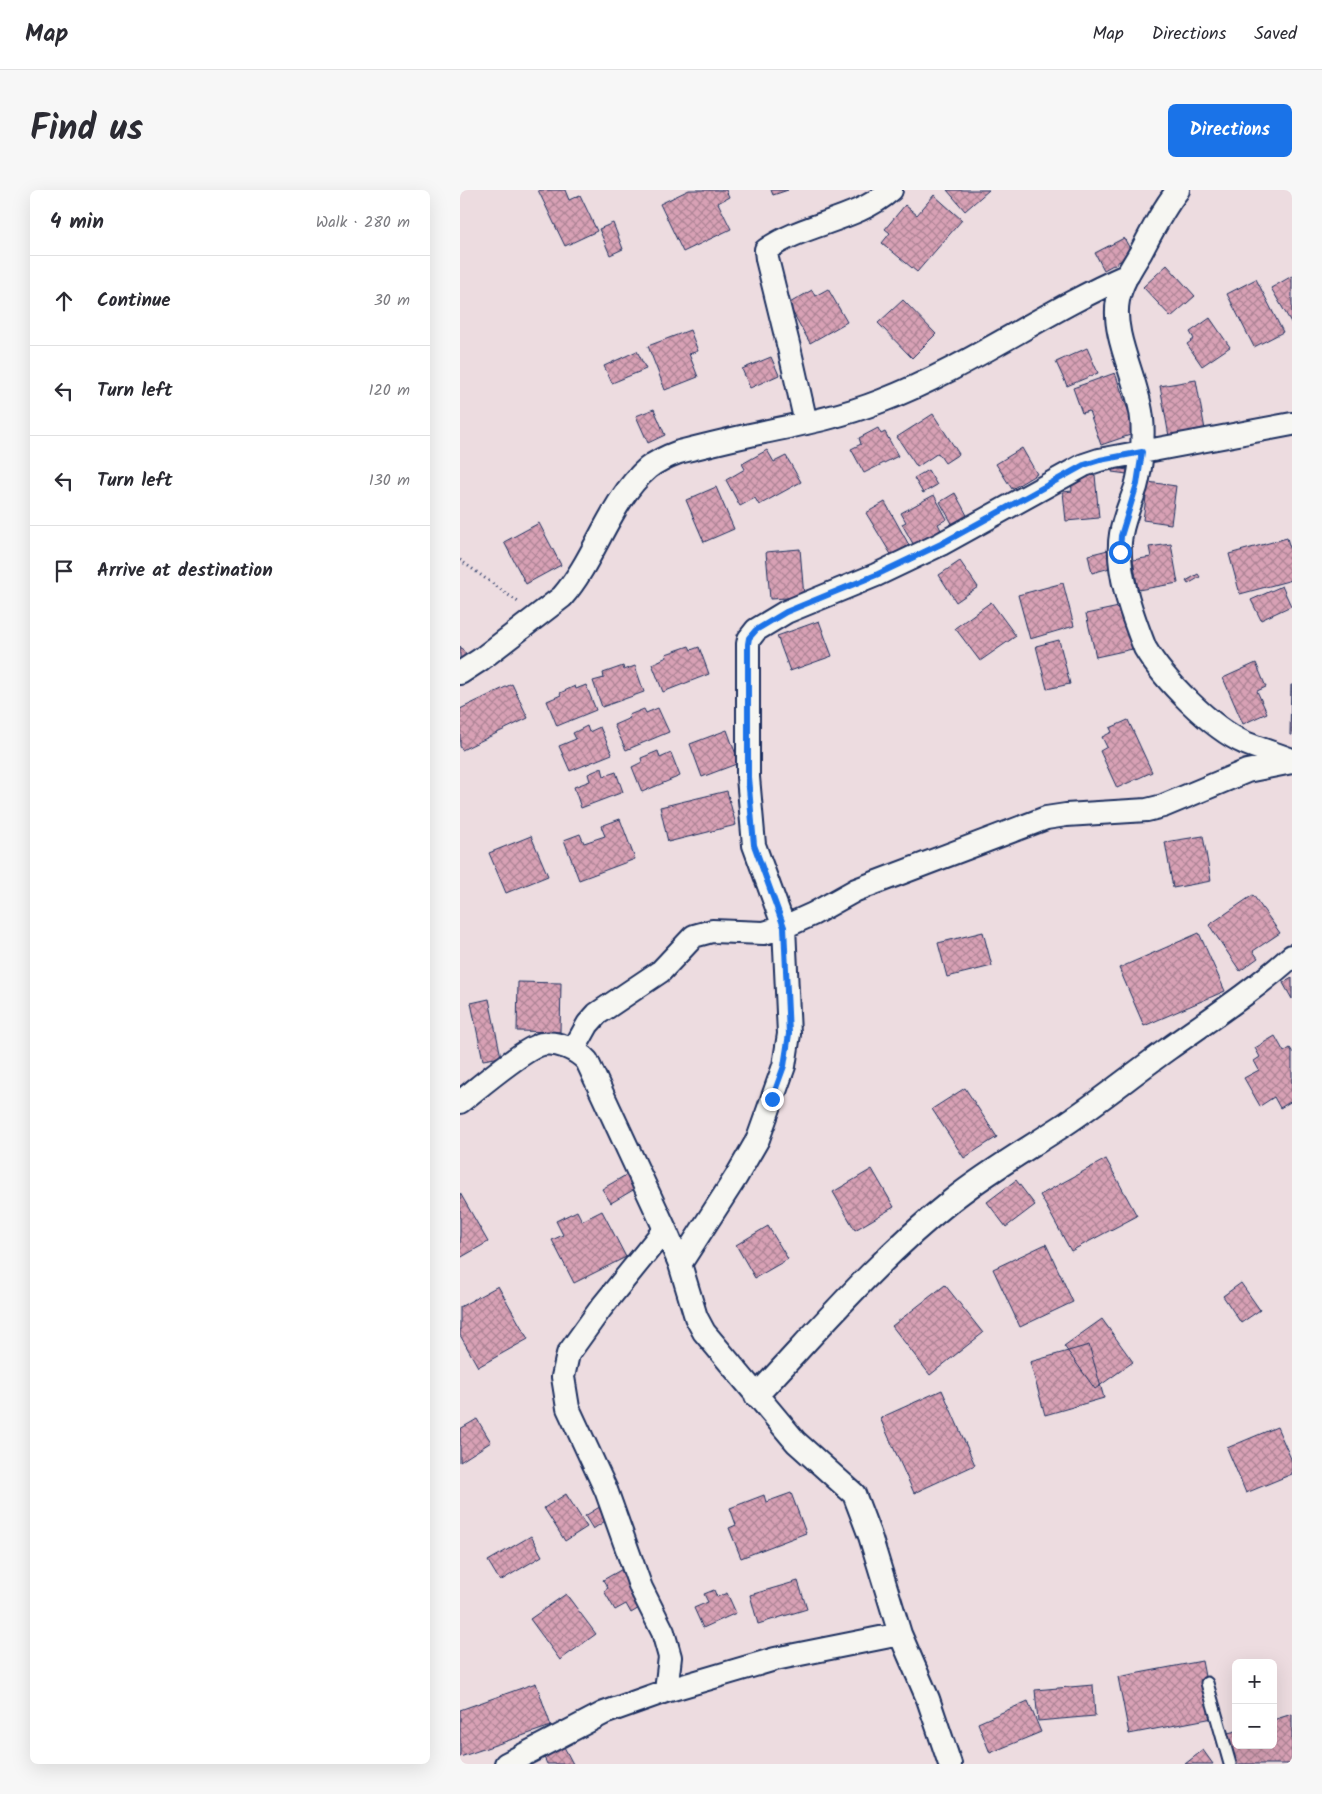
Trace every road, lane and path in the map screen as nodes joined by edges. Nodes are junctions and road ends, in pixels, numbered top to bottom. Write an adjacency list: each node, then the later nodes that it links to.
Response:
1 (891, 190): 4 (street)
2 (1169, 194): 3 (street)
3 (1128, 275): 4 (street); 6 (street)
4 (806, 423): 8 (street)
5 (1292, 424): 6 (street)
6 (1142, 452): 10 (street); 11 (street)
7 (460, 560): 8 (path)
8 (536, 616): 9 (street)
9 (460, 673)
10 (1292, 761): 11 (street)
11 (784, 927): 13 (street); 16 (street)
12 (1292, 956): 17 (street)
13 (574, 1050): 14 (street); 15 (street)
14 (460, 1102)
15 (665, 1229): 16 (street); 20 (street)
16 (680, 1264): 17 (street)
17 (756, 1396): 18 (street)
18 (900, 1634): 20 (street); 22 (street)
19 (1206, 1683): 23 (lane)
20 (666, 1690): 21 (street)
21 (517, 1762)
22 (950, 1764)
23 (1230, 1764)

